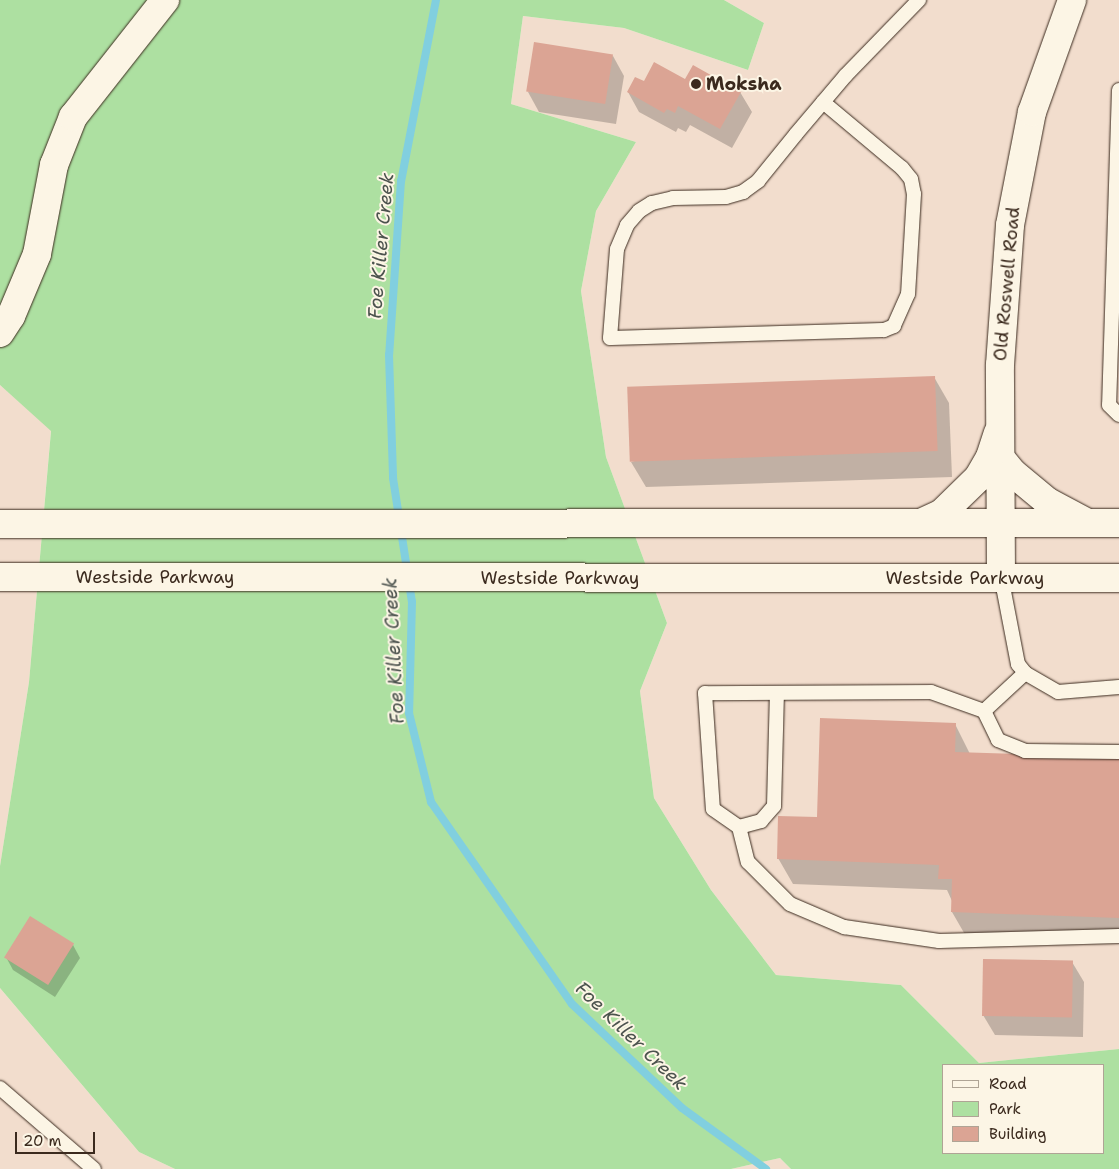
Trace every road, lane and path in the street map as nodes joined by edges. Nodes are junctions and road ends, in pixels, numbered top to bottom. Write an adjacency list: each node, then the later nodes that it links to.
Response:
1 (165, 0): 6 (main road)
2 (920, 0): 5 (lane)
3 (1072, 0): 8 (main road, Old Roswell Road)
4 (1119, 90): 7 (lane)
5 (823, 102): 5 (lane)
6 (0, 333)
7 (1119, 415)
8 (998, 444): 9 (main road); 12 (main road, Old Roswell Road); 13 (main road)
9 (923, 522): 11 (main road); 12 (main road)
10 (1119, 523): 13 (main road)
11 (0, 524)
12 (1000, 524): 13 (main road); 14 (main road, Old Roswell Road)
13 (1090, 524)
14 (1001, 576): 15 (main road, Westside Parkway); 16 (main road, Westside Parkway); 17 (lane)
15 (0, 577)
16 (1119, 578)
17 (1025, 673): 18 (lane); 20 (lane)
18 (1119, 687)
19 (777, 694): 20 (lane); 22 (lane); 22 (lane)
20 (984, 711): 21 (lane)
21 (1119, 752)
22 (739, 827): 23 (lane)
23 (1119, 936)
24 (0, 1088): 25 (lane)
25 (94, 1169)

